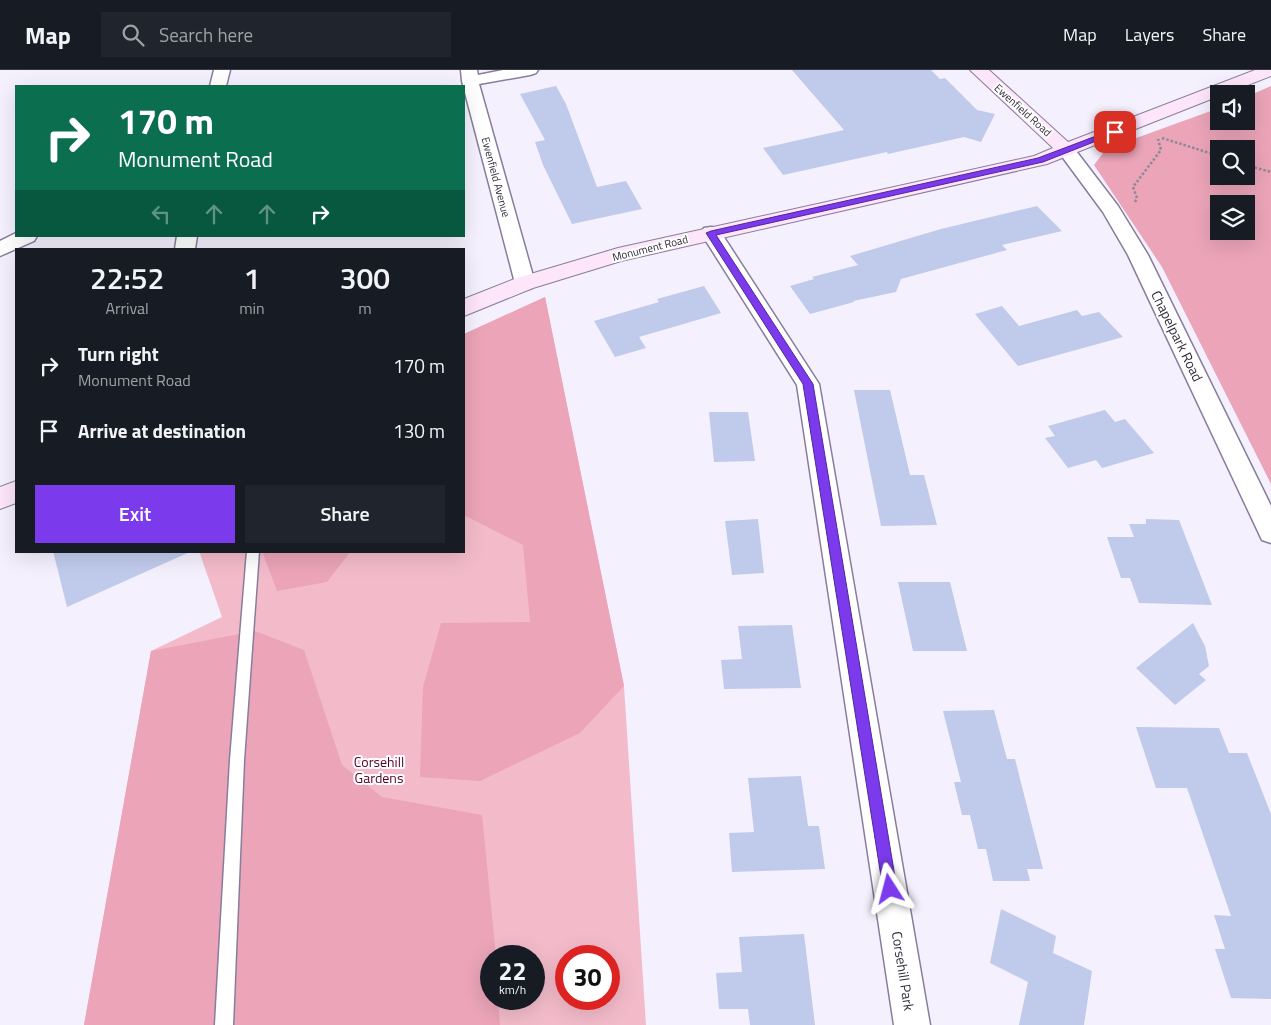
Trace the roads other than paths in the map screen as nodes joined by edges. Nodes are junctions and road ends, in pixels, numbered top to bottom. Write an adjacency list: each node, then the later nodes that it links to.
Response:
1 (222, 70): 6 (street)
2 (530, 70): 5 (street)
3 (979, 70): 7 (main road, Ewenfield Road)
4 (1270, 70): 7 (main road, Monument Road)
5 (469, 76): 11 (street, Ewenfield Avenue)
6 (218, 85)
7 (1067, 151): 8 (main road, Monument Road); 15 (street, Chapelpark Road)
8 (711, 233): 11 (main road, Monument Road); 18 (street, Corsehill Park)
9 (25, 237): 10 (street)
10 (0, 249)
11 (525, 283): 12 (main road, Monument Road)
12 (465, 308)
13 (15, 492): 14 (main road)
14 (0, 498)
15 (1271, 532)
16 (254, 553): 17 (lane)
17 (224, 1025)
18 (912, 1025)

